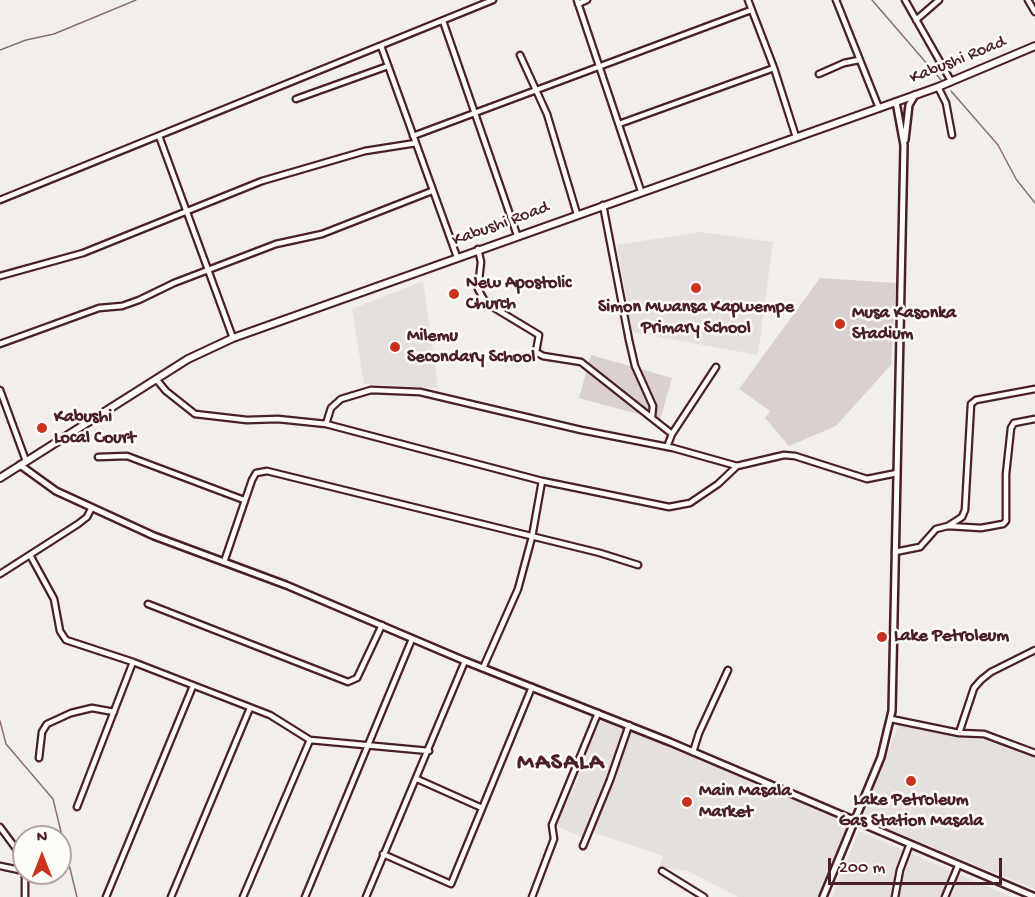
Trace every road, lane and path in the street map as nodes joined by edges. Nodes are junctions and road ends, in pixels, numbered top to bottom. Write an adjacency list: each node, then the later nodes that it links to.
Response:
1 (493, 0): 12 (street)
2 (588, 0): 8 (street)
3 (748, 0): 9 (street)
4 (836, 0): 16 (street)
5 (905, 0): 11 (street)
6 (939, 0): 11 (street)
7 (1028, 0): 10 (street)
8 (577, 2): 17 (street)
9 (751, 10): 17 (street); 19 (street)
10 (1035, 12)
11 (916, 20): 21 (street)
12 (443, 21): 13 (street); 28 (street)
13 (381, 46): 18 (street); 31 (street)
14 (1035, 46): 21 (main road, Kabushi Road)
15 (520, 56): 23 (street)
16 (859, 60): 20 (street); 27 (street)
17 (598, 65): 23 (street); 29 (street)
18 (388, 66): 25 (street); 32 (street)
19 (774, 68): 29 (street); 33 (street)
20 (819, 74)
21 (951, 81): 22 (main road, Kabushi Road)
22 (939, 87): 24 (main road, Kabushi Road); 30 (street)
23 (537, 92): 28 (street); 41 (street)
24 (915, 95): 26 (main road, Kabushi Road); 35 (street)
25 (296, 99)
26 (896, 102): 27 (main road, Kabushi Road); 35 (street)
27 (879, 108): 33 (main road, Kabushi Road)
28 (475, 113): 32 (street); 42 (street)
29 (619, 124): 37 (street)
30 (952, 135)
31 (159, 136): 38 (street); 40 (street)
32 (413, 136): 34 (street)
33 (796, 137): 37 (main road, Kabushi Road)
34 (416, 143): 36 (street); 40 (street)
35 (904, 145): 61 (street)
36 (432, 191): 44 (street); 45 (street)
37 (641, 192): 39 (main road, Kabushi Road)
38 (0, 200)
39 (603, 205): 41 (main road, Kabushi Road); 53 (street)
40 (186, 209): 45 (street); 46 (street)
41 (577, 214): 42 (main road, Kabushi Road)
42 (517, 235): 43 (main road, Kabushi Road)
43 (478, 249): 44 (main road, Kabushi Road); 53 (street)
44 (457, 257): 47 (main road, Kabushi Road)
45 (209, 271): 47 (street); 48 (street)
46 (0, 276)
47 (232, 338): 50 (main road, Kabushi Road)
48 (0, 344)
49 (716, 367): 56 (street)
50 (156, 379): 55 (street); 59 (main road, Kabushi Road)
51 (1035, 389): 66 (street)
52 (0, 390): 59 (street)
53 (652, 417): 56 (street)
54 (1035, 419): 66 (street)
55 (326, 424): 57 (street); 63 (street)
56 (672, 434): 57 (street)
57 (667, 447): 60 (street)
58 (98, 457): 64 (street)
59 (23, 463): 62 (main road, Kabushi Road); 65 (street)
60 (737, 466): 61 (street); 63 (street)
61 (897, 473): 68 (street)
62 (0, 478)
63 (542, 481): 67 (street)
64 (244, 500): 67 (street); 70 (street)
65 (91, 509): 69 (street); 70 (street)
66 (948, 526): 68 (street)
67 (532, 537): 71 (street); 79 (street)
68 (895, 552): 86 (street)
69 (30, 555): 72 (street); 78 (street)
70 (224, 562): 74 (street)
71 (638, 565)
72 (0, 574)
73 (148, 604): 74 (street)
74 (382, 625): 75 (street)
75 (411, 639): 77 (street); 90 (street)
76 (1035, 650): 88 (street)
77 (465, 661): 79 (street); 91 (street)
78 (133, 662): 81 (street); 84 (street)
79 (483, 668): 82 (street)
80 (728, 670): 92 (street)
81 (193, 686): 83 (street); 107 (street)
82 (532, 687): 85 (street); 97 (street)
83 (250, 708): 89 (street); 108 (street)
84 (114, 712): 94 (street); 96 (street)
85 (598, 713): 87 (street); 112 (street)
86 (891, 719): 88 (street); 98 (street)
87 (629, 725): 92 (street); 101 (street)
88 (959, 733): 93 (street)
89 (310, 741): 90 (street); 109 (street)
90 (367, 747): 91 (street); 110 (street)
91 (429, 751): 95 (street)
92 (693, 752): 98 (street)
93 (1035, 753)
94 (39, 758)
95 (417, 779): 97 (street); 103 (street)
96 (77, 807)
97 (482, 808): 103 (street)
98 (854, 821): 102 (street); 113 (street)
99 (0, 827): 100 (street)
100 (12, 843)
101 (583, 846)
102 (909, 846): 104 (street); 114 (street)
103 (383, 854): 111 (street)
104 (958, 866): 115 (street); 116 (street)
105 (662, 871): 106 (street)
106 (700, 896)
107 (106, 897)
108 (171, 897)
109 (243, 897)
110 (305, 897)
111 (366, 897)
112 (532, 897)
113 (823, 897)
114 (895, 897)
115 (945, 897)
116 (1035, 897)

